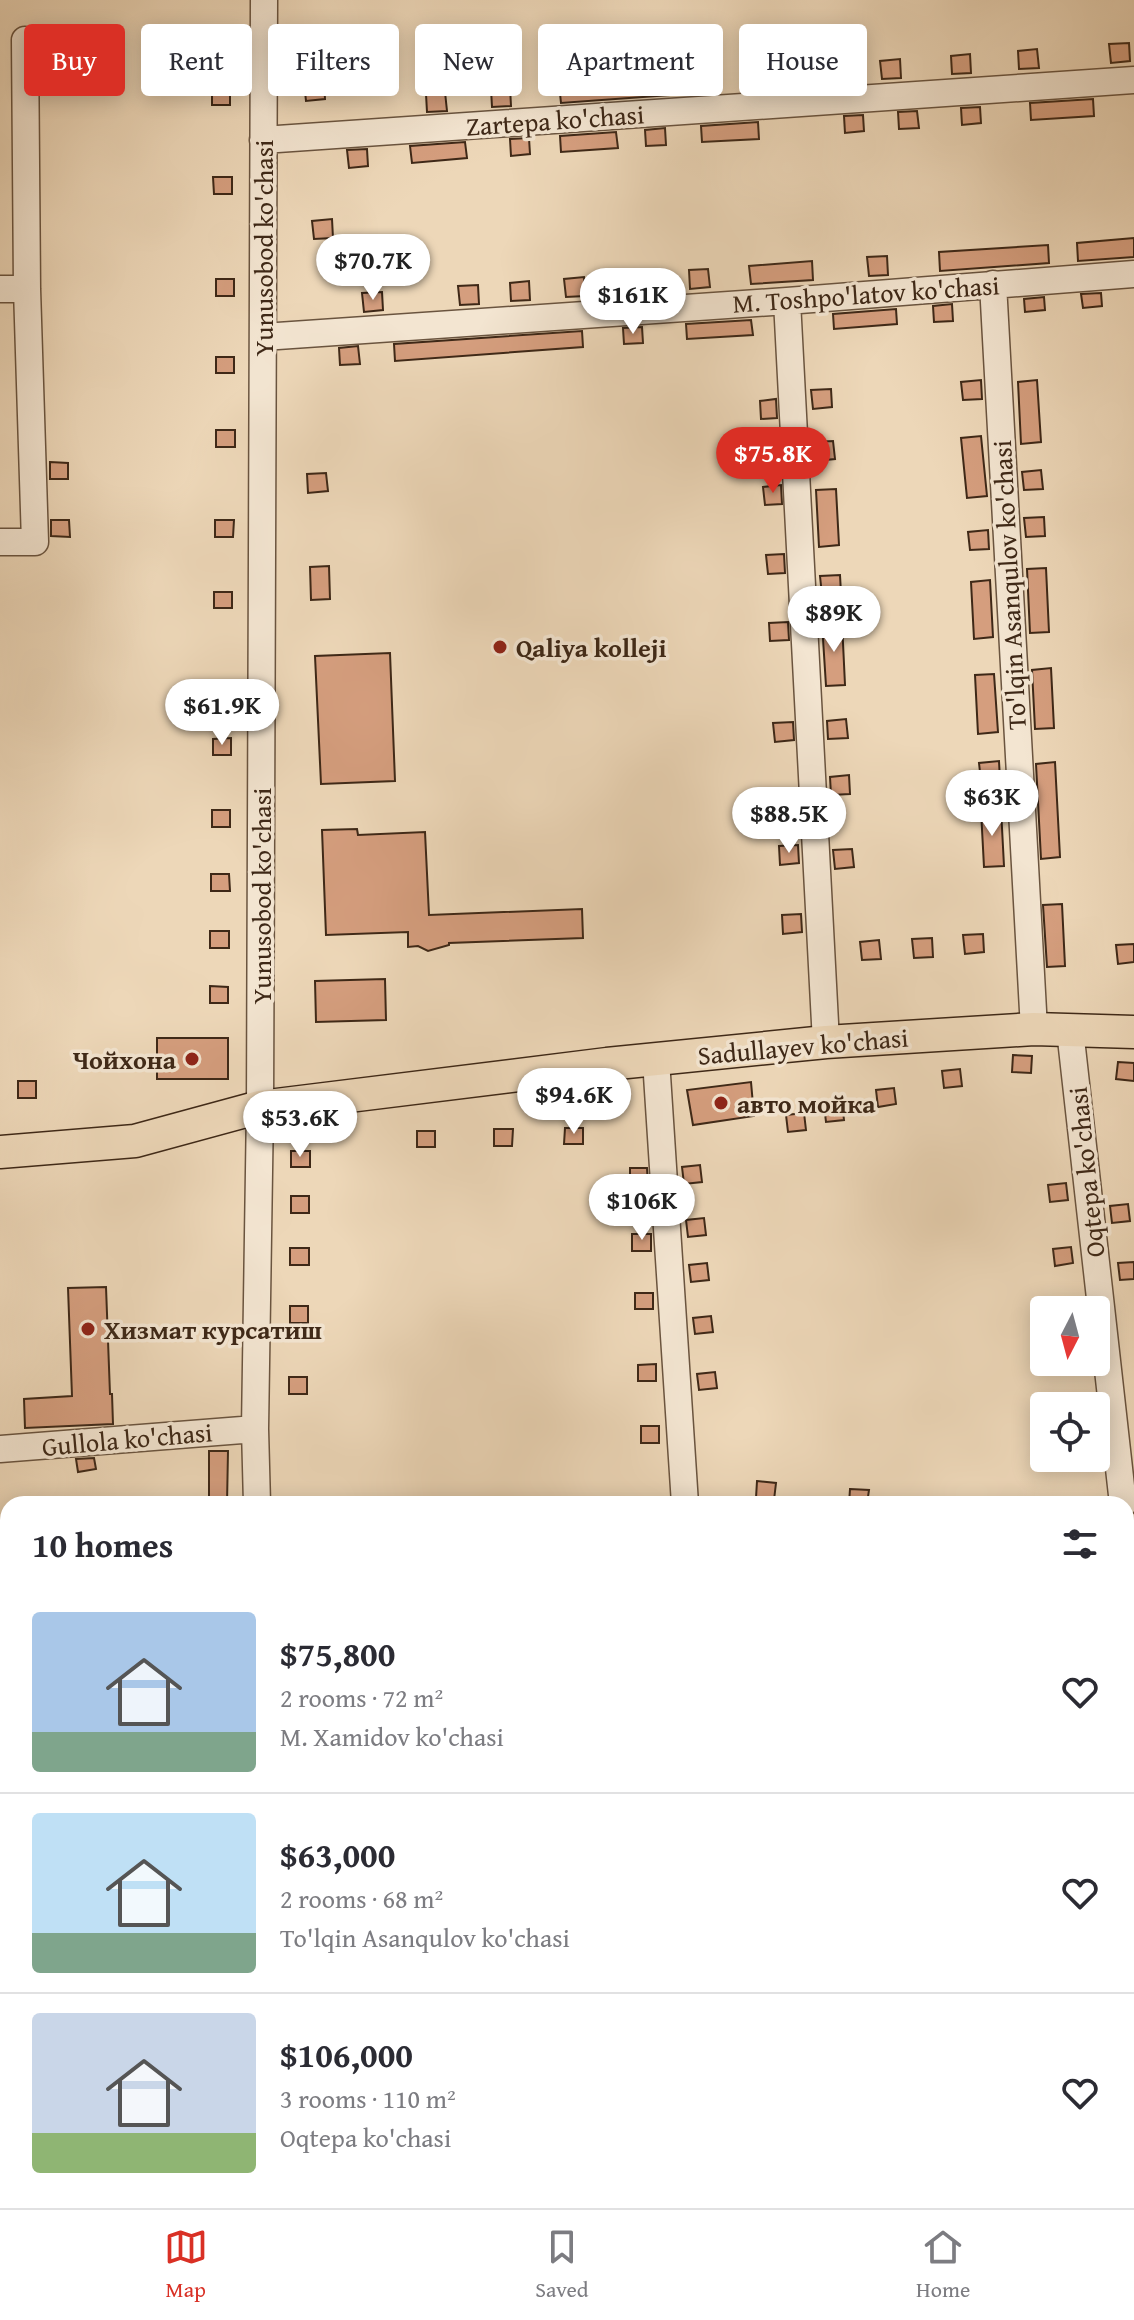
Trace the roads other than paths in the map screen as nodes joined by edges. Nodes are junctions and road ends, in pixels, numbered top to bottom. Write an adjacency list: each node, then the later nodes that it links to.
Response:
1 (264, 0): 4 (street, Yunusobod ko'chasi)
2 (1134, 80): 4 (street, Zartepa ko'chasi)
3 (25, 96): 8 (street)
4 (263, 140): 10 (street, Yunusobod ko'chasi)
5 (1134, 274): 6 (street, M. Toshpo'latov ko'chasi)
6 (993, 284): 9 (street, M. Toshpo'latov ko'chasi); 12 (street, To'lqin Asanqulov ko'chasi)
7 (0, 289): 8 (street)
8 (27, 289): 11 (street)
9 (787, 301): 10 (street, M. Toshpo'latov ko'chasi); 15 (street)
10 (263, 337): 17 (street, Yunusobod ko'chasi)
11 (0, 542)
12 (1034, 1029): 13 (main road, Sadullayev ko'chasi); 15 (main road, Sadullayev ko'chasi)
13 (1070, 1030): 14 (main road, Sadullayev ko'chasi); 23 (street, Oqtepa ko'chasi)
14 (1134, 1032)
15 (826, 1042): 16 (main road, Sadullayev ko'chasi)
16 (656, 1060): 17 (main road, Sadullayev ko'chasi); 22 (street)
17 (260, 1107): 18 (main road, Sadullayev ko'chasi); 19 (street, Yunusobod ko'chasi)
18 (0, 1152)
19 (255, 1429): 20 (street, Gullola ko'chasi); 21 (street, Yunusobod ko'chasi)
20 (0, 1449)
21 (257, 1496)
22 (684, 1496)
23 (1122, 1496)

